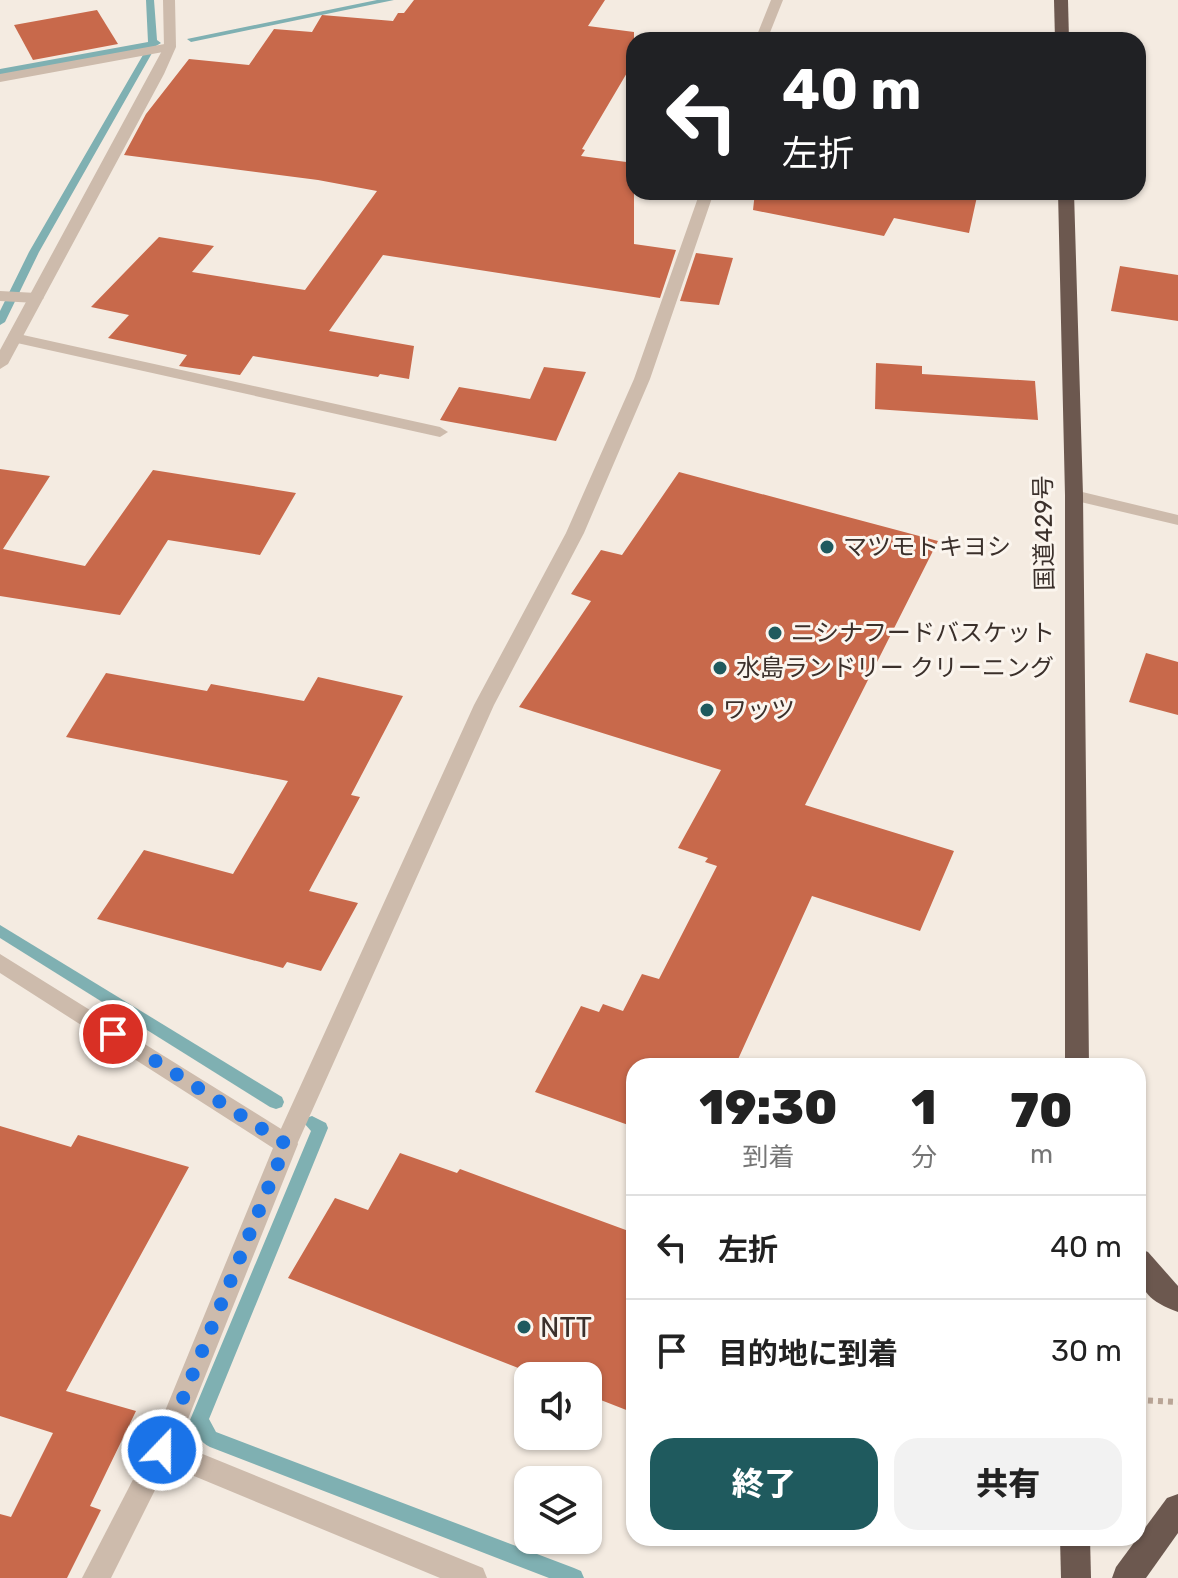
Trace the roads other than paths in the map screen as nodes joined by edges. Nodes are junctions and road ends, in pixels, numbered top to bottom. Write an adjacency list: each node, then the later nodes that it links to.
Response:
1 (169, 0): 6 (street)
2 (777, 0): 4 (street)
3 (1061, 0): 5 (highway)
4 (764, 32)
5 (1062, 32)
6 (156, 48): 7 (street); 10 (street)
7 (0, 78)
8 (704, 200): 18 (street)
9 (1066, 200): 14 (highway, 国道429号)
10 (15, 297): 11 (street)
11 (14, 338): 12 (street); 13 (street)
12 (0, 364)
13 (440, 432)
14 (1074, 495): 15 (street); 17 (highway, 国道429号)
15 (1178, 520)
16 (0, 962): 18 (street)
17 (1077, 1058)
18 (286, 1144): 21 (street)
19 (1146, 1270): 20 (highway)
20 (1178, 1300)
21 (162, 1450): 24 (street); 25 (street)
22 (1178, 1508): 27 (highway)
23 (1075, 1546): 26 (highway)
24 (96, 1578)
25 (473, 1578)
26 (1076, 1578)
27 (1127, 1578)

